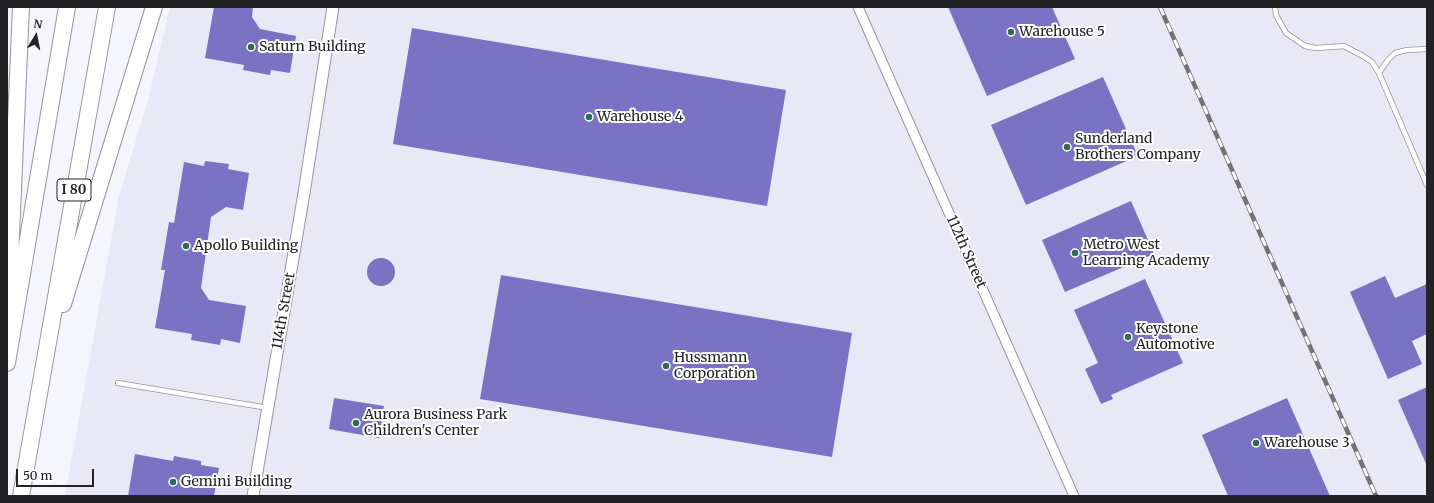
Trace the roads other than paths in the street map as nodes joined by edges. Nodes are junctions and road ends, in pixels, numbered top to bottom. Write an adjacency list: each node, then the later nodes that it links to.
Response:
1 (21, 7): 11 (highway)
2 (67, 7): 12 (highway, I 80)
3 (107, 7): 13 (highway, I 80)
4 (154, 7): 13 (highway)
5 (333, 7): 15 (street, 114th Street)
6 (858, 7): 18 (street, 112th Street)
7 (1276, 7): 9 (lane)
8 (1427, 49): 9 (lane)
9 (1379, 73): 10 (lane)
10 (1427, 185)
11 (7, 338)
12 (7, 363)
13 (42, 373): 16 (highway, I 80)
14 (118, 383): 15 (lane)
15 (268, 408): 17 (street, 114th Street)
16 (21, 496)
17 (253, 496)
18 (1074, 496)

